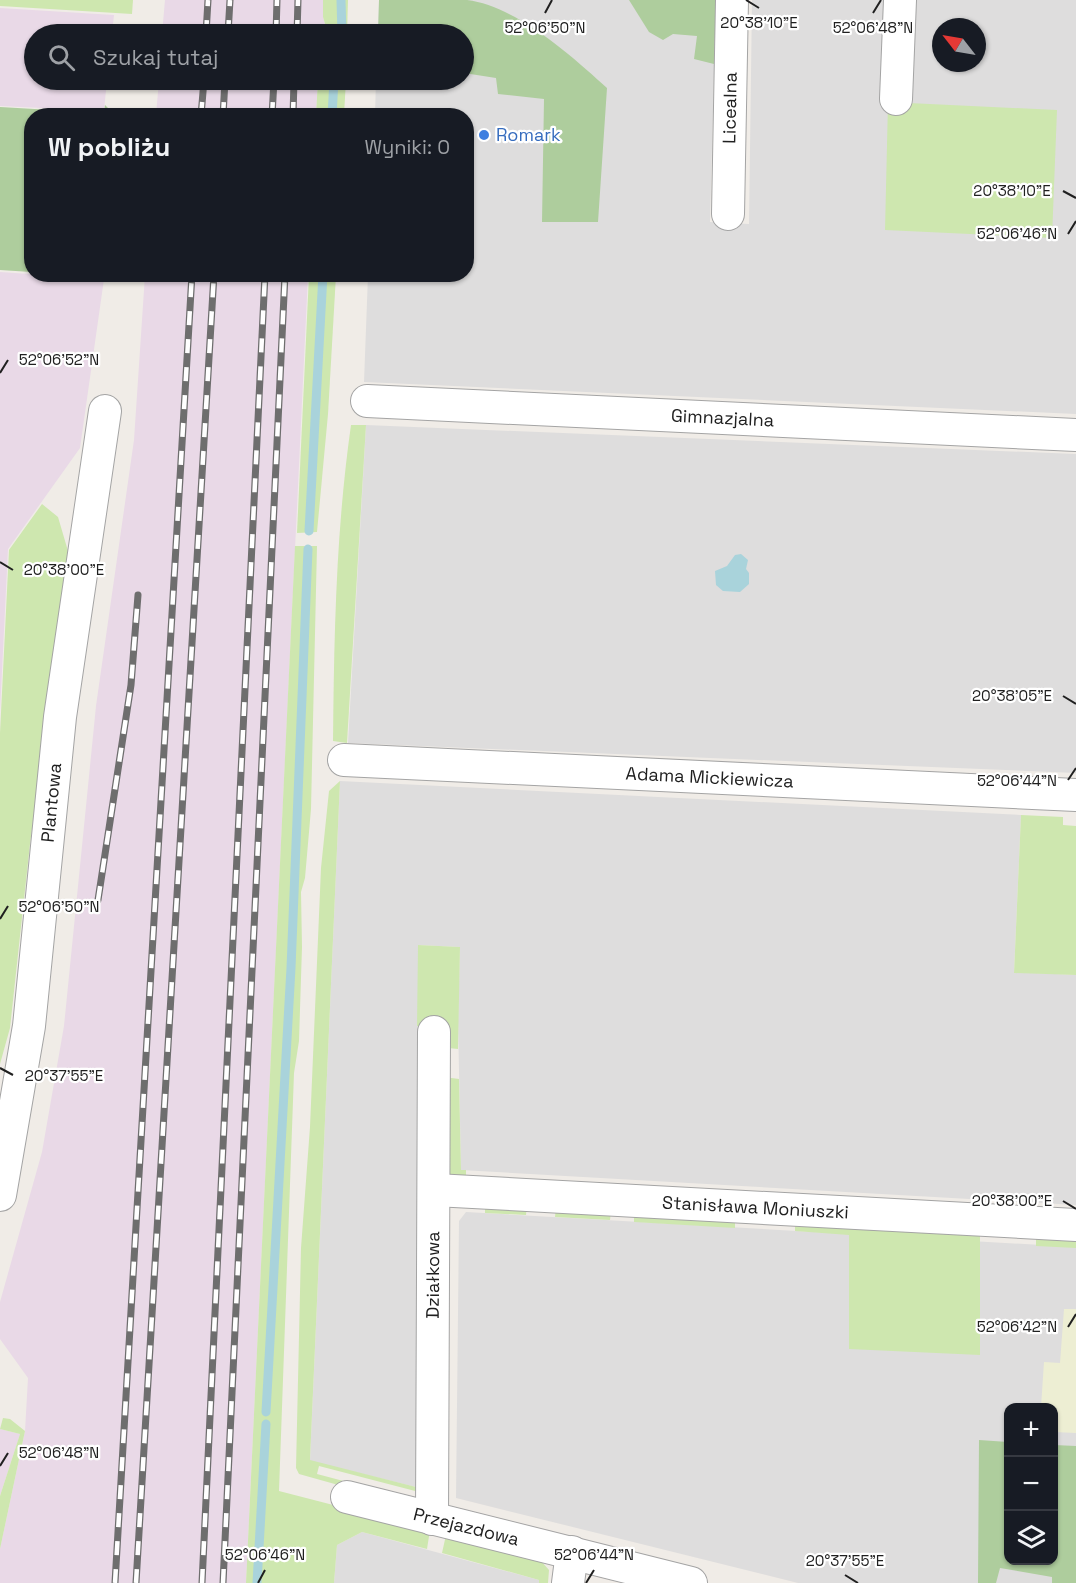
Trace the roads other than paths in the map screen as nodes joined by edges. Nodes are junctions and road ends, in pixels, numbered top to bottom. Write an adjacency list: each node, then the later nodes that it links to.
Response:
1 (732, 0): 4 (street, Licealna)
2 (900, 0): 3 (street)
3 (896, 99)
4 (728, 214)
5 (367, 401): 7 (street, Gimnazjalna)
6 (105, 411): 12 (street, Plantowa)
7 (1076, 435)
8 (344, 760): 9 (street, Adama Mickiewicza)
9 (1076, 795)
10 (434, 1032): 11 (street, Działkowa)
11 (435, 1190): 13 (street, Stanisława Moniuszki); 15 (street, Działkowa)
12 (0, 1195)
13 (1076, 1225)
14 (347, 1497): 15 (street, Przejazdowa)
15 (432, 1519): 16 (street, Przejazdowa)
16 (572, 1552): 17 (street); 18 (street, Przejazdowa)
17 (568, 1583)
18 (691, 1583)

